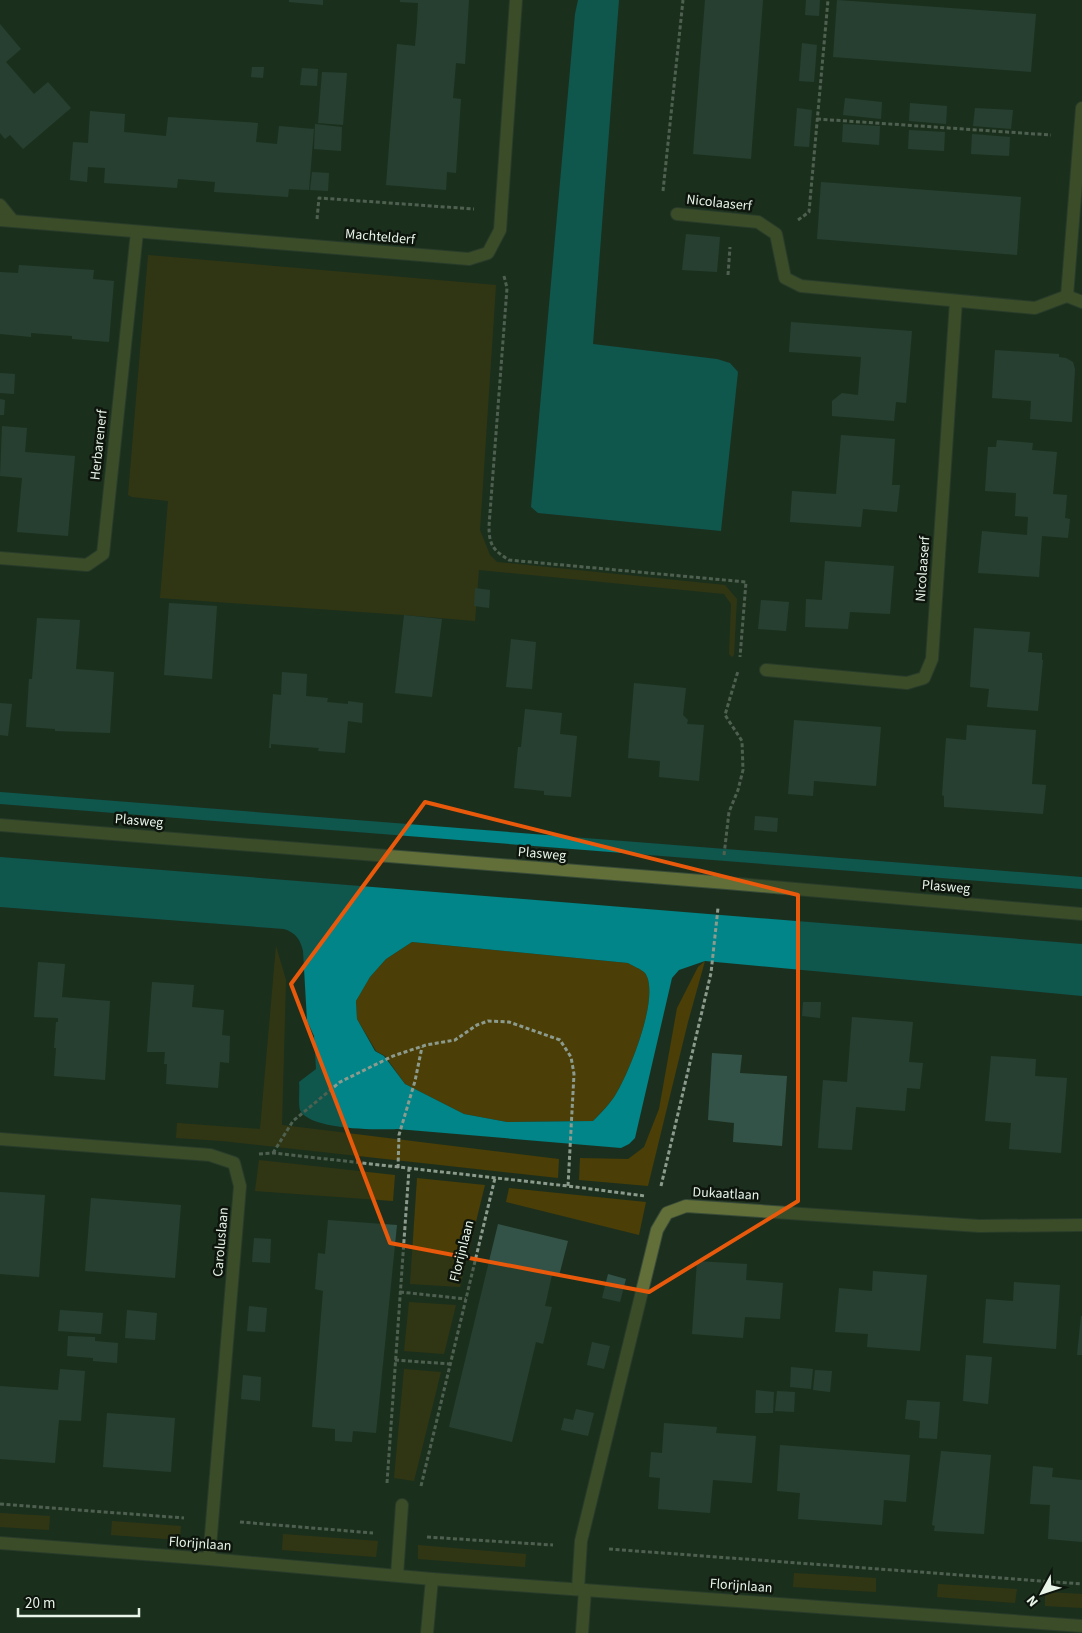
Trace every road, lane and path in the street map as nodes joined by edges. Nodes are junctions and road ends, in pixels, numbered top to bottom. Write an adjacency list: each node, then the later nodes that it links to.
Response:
1 (516, 0): 8 (street)
2 (683, 0): 9 (path)
3 (828, 0): 5 (path)
4 (1082, 108): 6 (street)
5 (818, 119): 6 (path); 13 (path)
6 (1080, 138): 16 (street)
7 (0, 205): 11 (street)
8 (502, 211): 14 (path); 15 (street)
9 (677, 214): 13 (street, Nicolaaserf)
10 (0, 220): 11 (street, Machtelderf)
11 (13, 221): 12 (street, Machtelderf)
12 (137, 232): 14 (street, Machtelderf); 19 (street, Herbarenerf)
13 (776, 234): 17 (street)
14 (316, 246): 15 (street, Machtelderf)
15 (488, 253): 22 (path)
16 (1067, 296): 17 (street); 18 (street)
17 (956, 302): 20 (street, Nicolaaserf)
18 (1082, 302)
19 (0, 558)
20 (766, 670)
21 (0, 825): 24 (street, Plasweg)
22 (724, 858)
23 (719, 902): 33 (path)
24 (1082, 914)
25 (422, 1046): 27 (path); 29 (path); 32 (path)
26 (0, 1139): 28 (street)
27 (273, 1153): 28 (path); 29 (path)
28 (234, 1163): 44 (street, Caroluslaan)
29 (398, 1168): 30 (path)
30 (409, 1169): 31 (path); 36 (path)
31 (495, 1178): 32 (path); 37 (path, Florijnlaan)
32 (568, 1186): 34 (path)
33 (660, 1188)
34 (649, 1197)
35 (1082, 1226): 47 (street, Dukaatlaan)
36 (400, 1292): 37 (path); 38 (path)
37 (466, 1299): 39 (path, Florijnlaan)
38 (395, 1360): 39 (path); 40 (path)
39 (450, 1364): 41 (path, Florijnlaan)
40 (386, 1485)
41 (420, 1487)
42 (0, 1504): 44 (path)
43 (402, 1505): 45 (street)
44 (212, 1520): 45 (path); 48 (street, Caroluslaan)
45 (400, 1535): 47 (path); 49 (street)
46 (0, 1544): 48 (street, Florijnlaan)
47 (581, 1547): 51 (path); 52 (street, Dukaatlaan)
48 (209, 1559): 49 (street, Florijnlaan)
49 (397, 1575): 50 (street, Florijnlaan)
50 (432, 1579): 52 (street, Florijnlaan); 54 (street)
51 (1082, 1584)
52 (582, 1590): 53 (street, Florijnlaan); 55 (street, Dukaatlaan)
53 (1082, 1626)
54 (427, 1633)
55 (582, 1633)

